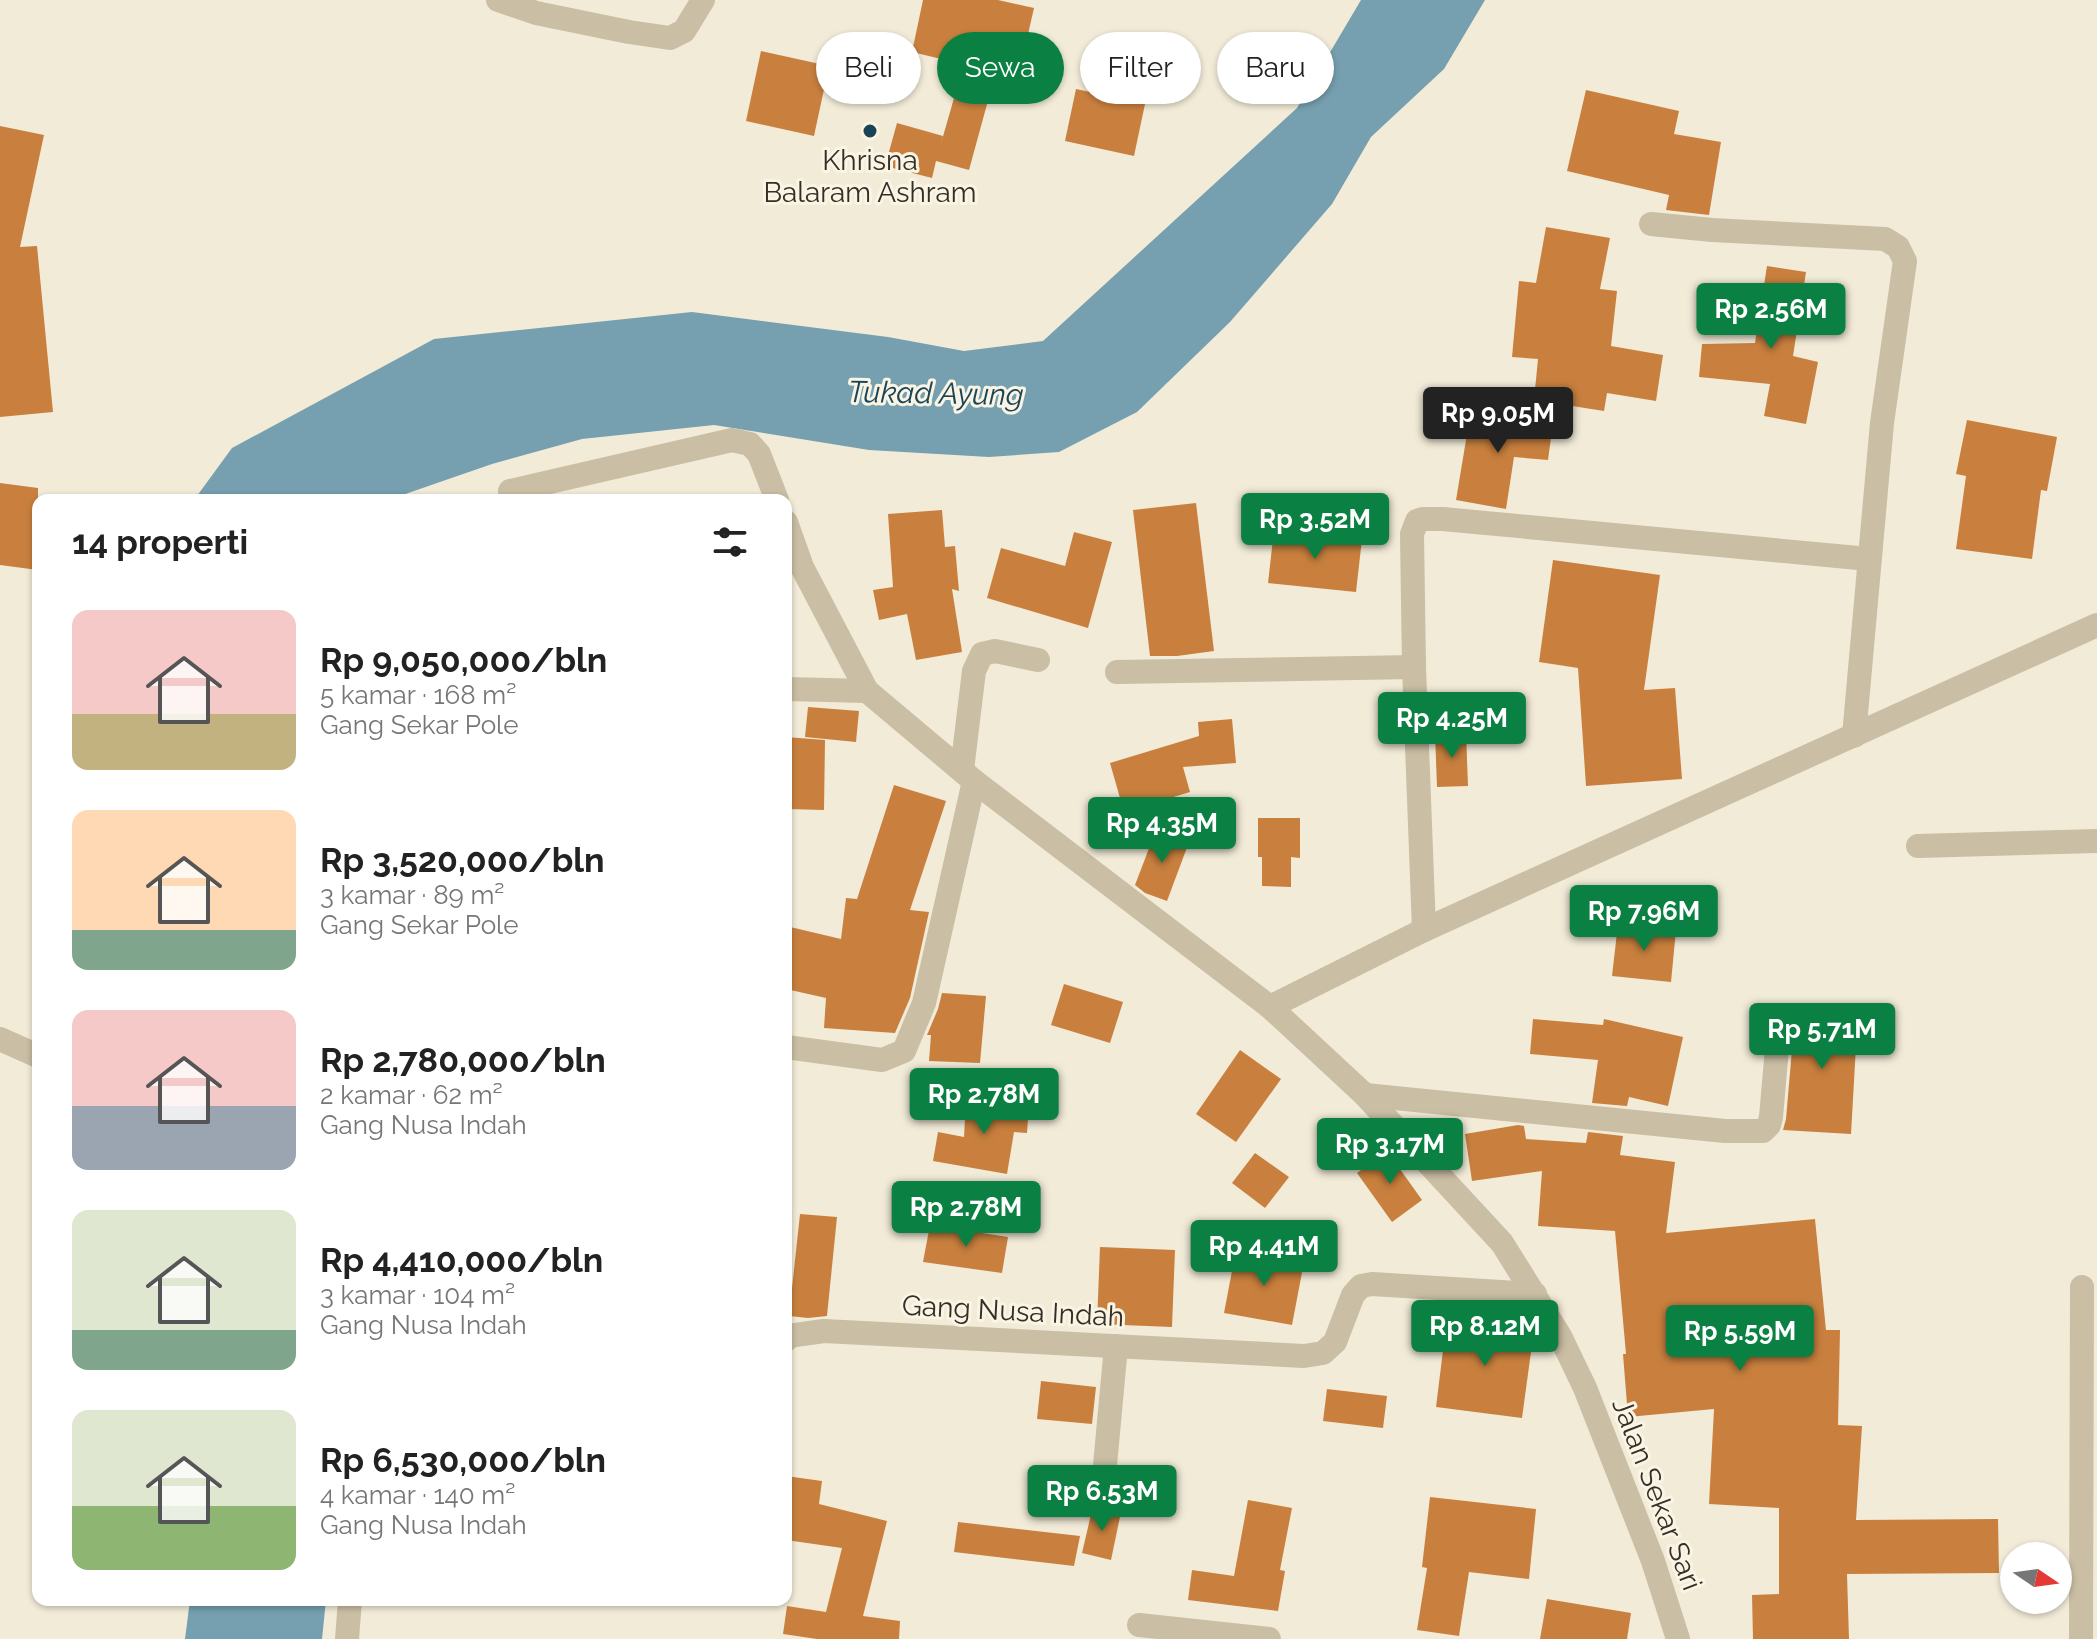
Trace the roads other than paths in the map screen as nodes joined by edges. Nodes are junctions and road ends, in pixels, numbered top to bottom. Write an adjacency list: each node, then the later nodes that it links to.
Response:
1 (498, 0): 2 (street)
2 (703, 0)
3 (1651, 224): 6 (street)
4 (510, 491): 5 (street)
5 (775, 494)
6 (1869, 559): 10 (street); 14 (street)
7 (794, 569): 13 (street)
8 (2097, 625): 14 (street)
9 (1038, 660): 15 (street)
10 (1414, 667): 11 (street); 18 (street)
11 (1117, 672)
12 (792, 689): 13 (street)
13 (867, 691): 15 (street, Jalan Sekar Sari)
14 (1854, 736): 18 (street)
15 (968, 776): 19 (street, Jalan Sekar Sari); 22 (street)
16 (2097, 841): 17 (street)
17 (1918, 846)
18 (1424, 930): 19 (street)
19 (1270, 1007): 24 (street, Jalan Sekar Sari)
20 (1779, 1025): 24 (street)
21 (0, 1039): 23 (street)
22 (792, 1048)
23 (32, 1053)
24 (1365, 1095): 26 (street, Jalan Sekar Sari)
25 (2082, 1287): 35 (street)
26 (1535, 1294): 28 (street, Gang Nusa Indah); 34 (street, Jalan Sekar Sari)
27 (792, 1335): 28 (street, Gang Nusa Indah)
28 (1116, 1346): 29 (street)
29 (1103, 1487)
30 (350, 1606): 32 (street)
31 (1139, 1625): 33 (street)
32 (347, 1639)
33 (1269, 1639)
34 (1678, 1639)
35 (2081, 1639)

